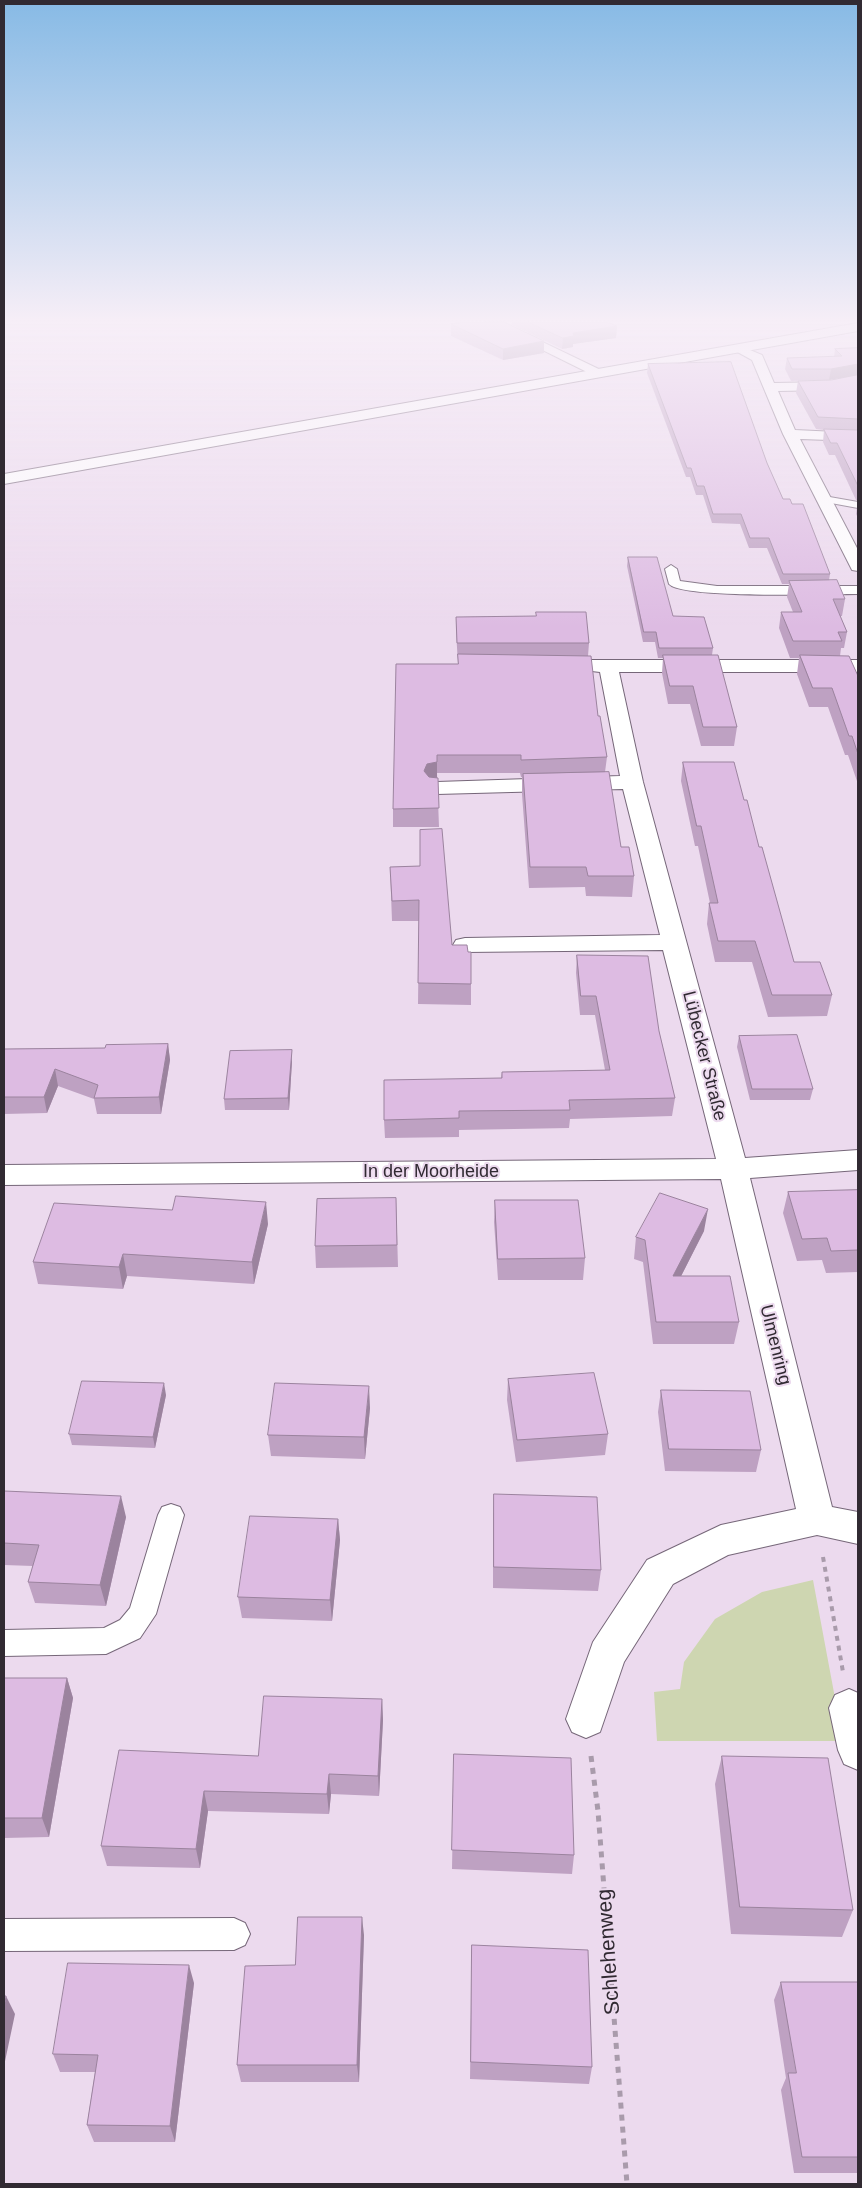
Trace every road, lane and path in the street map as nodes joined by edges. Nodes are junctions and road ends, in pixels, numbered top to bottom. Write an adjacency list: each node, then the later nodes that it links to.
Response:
1 (313, 424): 5 (street)
2 (785, 424): 3 (street)
3 (790, 434): 4 (street); 6 (street)
4 (858, 438)
5 (4, 479)
6 (824, 500): 7 (lane); 8 (street)
7 (858, 505)
8 (858, 566)
9 (671, 569): 10 (lane)
10 (858, 590)
11 (570, 666): 12 (street)
12 (608, 666): 13 (street); 14 (street, Lübecker Straße)
13 (858, 666)
14 (632, 782): 15 (street); 16 (street, Lübecker Straße)
15 (437, 788)
16 (675, 942): 17 (street); 19 (street, Lübecker Straße)
17 (465, 945)
18 (858, 1160): 19 (street, In der Moorheide)
19 (733, 1169): 20 (street, In der Moorheide); 22 (street, Ulmenring)
20 (4, 1175)
21 (171, 1515): 24 (lane)
22 (817, 1520): 23 (street); 25 (path); 26 (street)
23 (858, 1528)
24 (4, 1643)
25 (849, 1708): 27 (street)
26 (586, 1720): 30 (path, Schlehenweg)
27 (858, 1750)
28 (234, 1934): 29 (lane)
29 (4, 1936)
30 (627, 2184)

